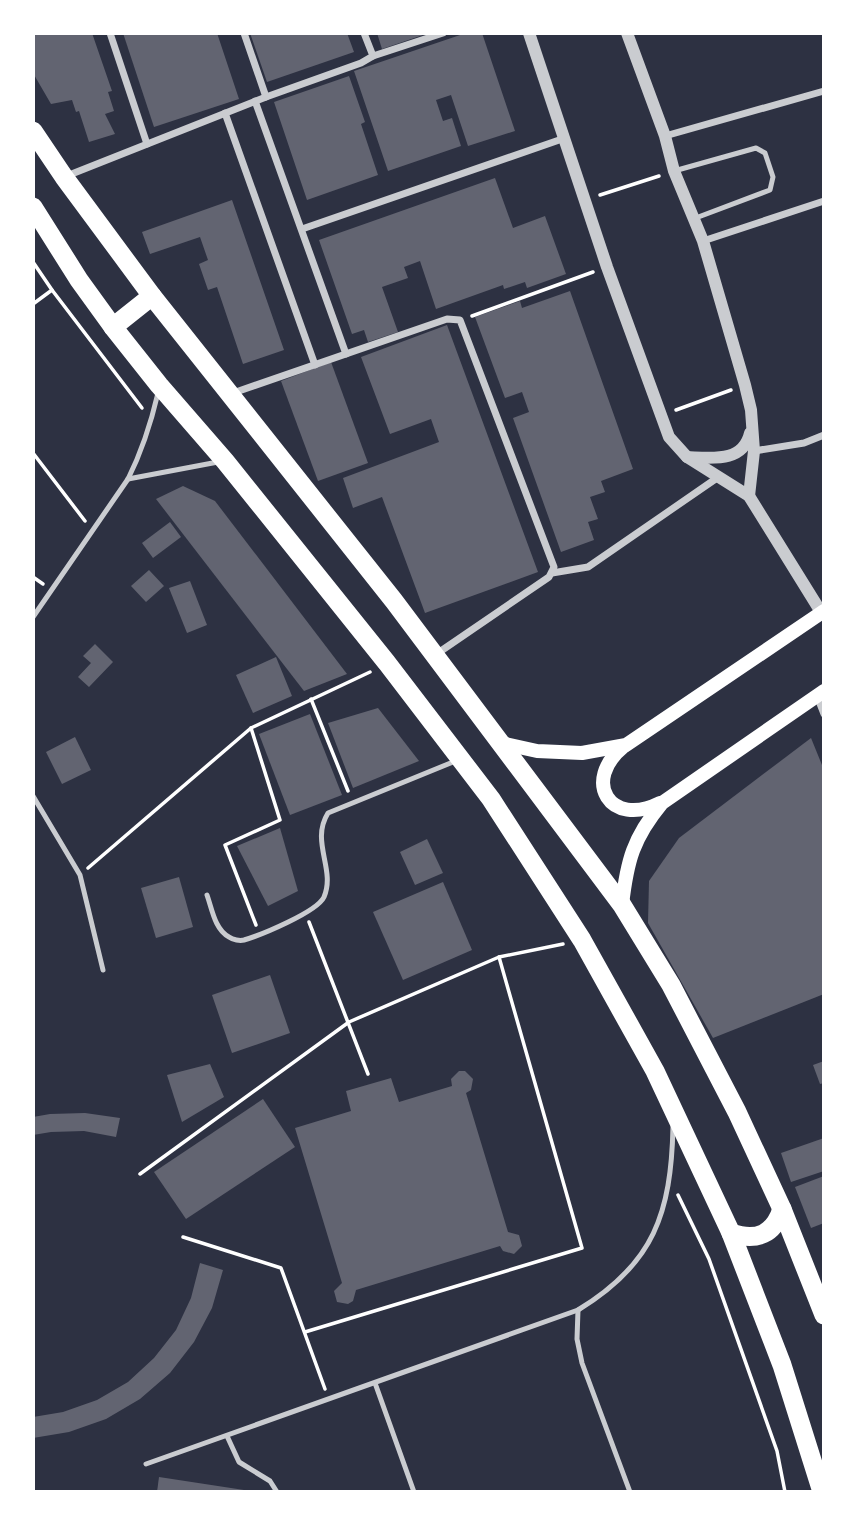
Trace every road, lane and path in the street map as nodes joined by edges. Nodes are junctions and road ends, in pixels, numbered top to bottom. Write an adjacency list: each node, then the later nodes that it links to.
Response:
1 (110, 33): 15 (street)
2 (244, 33): 9 (street)
3 (365, 33): 7 (street)
4 (443, 33): 7 (street)
5 (529, 33): 14 (street)
6 (626, 33): 13 (street)
7 (373, 56): 9 (street)
8 (824, 91): 13 (street)
9 (266, 97): 10 (street)
10 (255, 101): 11 (street); 22 (street)
11 (225, 113): 15 (street); 32 (street)
12 (33, 131): 17 (highway)
13 (665, 136): 16 (street)
14 (565, 138): 18 (street); 22 (street)
15 (148, 144): 17 (street)
16 (674, 171): 18 (path); 21 (street); 21 (lane)
17 (64, 177): 27 (highway)
18 (585, 200): 25 (street)
19 (824, 201): 23 (street)
20 (33, 207): 30 (highway)
21 (693, 219): 23 (street)
22 (302, 229): 31 (street)
23 (703, 241): 34 (street)
24 (33, 262): 26 (path)
25 (607, 267): 29 (path); 36 (street)
26 (52, 290): 28 (path); 37 (path)
27 (152, 296): 30 (highway); 35 (highway)
28 (33, 304)
29 (460, 320): 31 (street); 48 (street)
30 (113, 327): 33 (highway)
31 (346, 354): 32 (street)
32 (315, 365): 35 (street)
33 (159, 385): 37 (lane); 43 (highway)
34 (745, 385): 36 (path); 38 (street)
35 (230, 394): 51 (highway)
36 (661, 415): 42 (street)
37 (152, 422): 45 (lane)
38 (752, 424): 40 (street); 42 (street)
39 (824, 435): 40 (street)
40 (754, 451): 46 (street)
41 (33, 453): 47 (path)
42 (687, 457): 44 (street)
43 (225, 461): 45 (lane); 52 (highway)
44 (717, 478): 46 (street); 48 (street)
45 (128, 479): 47 (lane)
46 (749, 496): 49 (street)
47 (92, 530): 50 (lane)
48 (552, 573): 51 (street)
49 (822, 611): 58 (main road)
50 (33, 617)
51 (434, 655): 57 (highway)
52 (387, 663): 54 (path); 59 (highway)
53 (820, 693): 55 (street); 62 (main road)
54 (311, 699): 56 (path); 61 (path)
55 (824, 714)
56 (251, 728): 63 (path); 67 (path)
57 (501, 743): 58 (main road); 65 (highway)
58 (626, 745): 62 (main road)
59 (460, 759): 61 (lane); 68 (highway)
60 (33, 796): 63 (lane)
61 (352, 802): 66 (lane)
62 (662, 803): 65 (main road)
63 (80, 874): 70 (lane)
64 (207, 895): 67 (lane)
65 (622, 905): 76 (highway)
66 (306, 914): 67 (lane); 71 (path)
67 (260, 933)
68 (582, 940): 69 (path); 73 (highway)
69 (499, 957): 71 (path); 81 (path)
70 (103, 970)
71 (349, 1022): 72 (path); 74 (path)
72 (368, 1074)
73 (674, 1110): 75 (lane); 77 (highway)
74 (141, 1174)
75 (670, 1177): 79 (lane); 89 (path)
76 (782, 1209): 77 (highway); 80 (highway)
77 (732, 1233): 90 (highway)
78 (183, 1237): 81 (path)
79 (578, 1310): 82 (lane); 88 (lane)
80 (824, 1315)
81 (305, 1332): 83 (path)
82 (375, 1383): 83 (lane); 87 (lane)
83 (329, 1399): 84 (lane)
84 (227, 1436): 85 (lane); 86 (lane)
85 (146, 1464)
86 (277, 1492)
87 (414, 1492)
88 (630, 1492)
89 (785, 1492)
90 (822, 1492)

